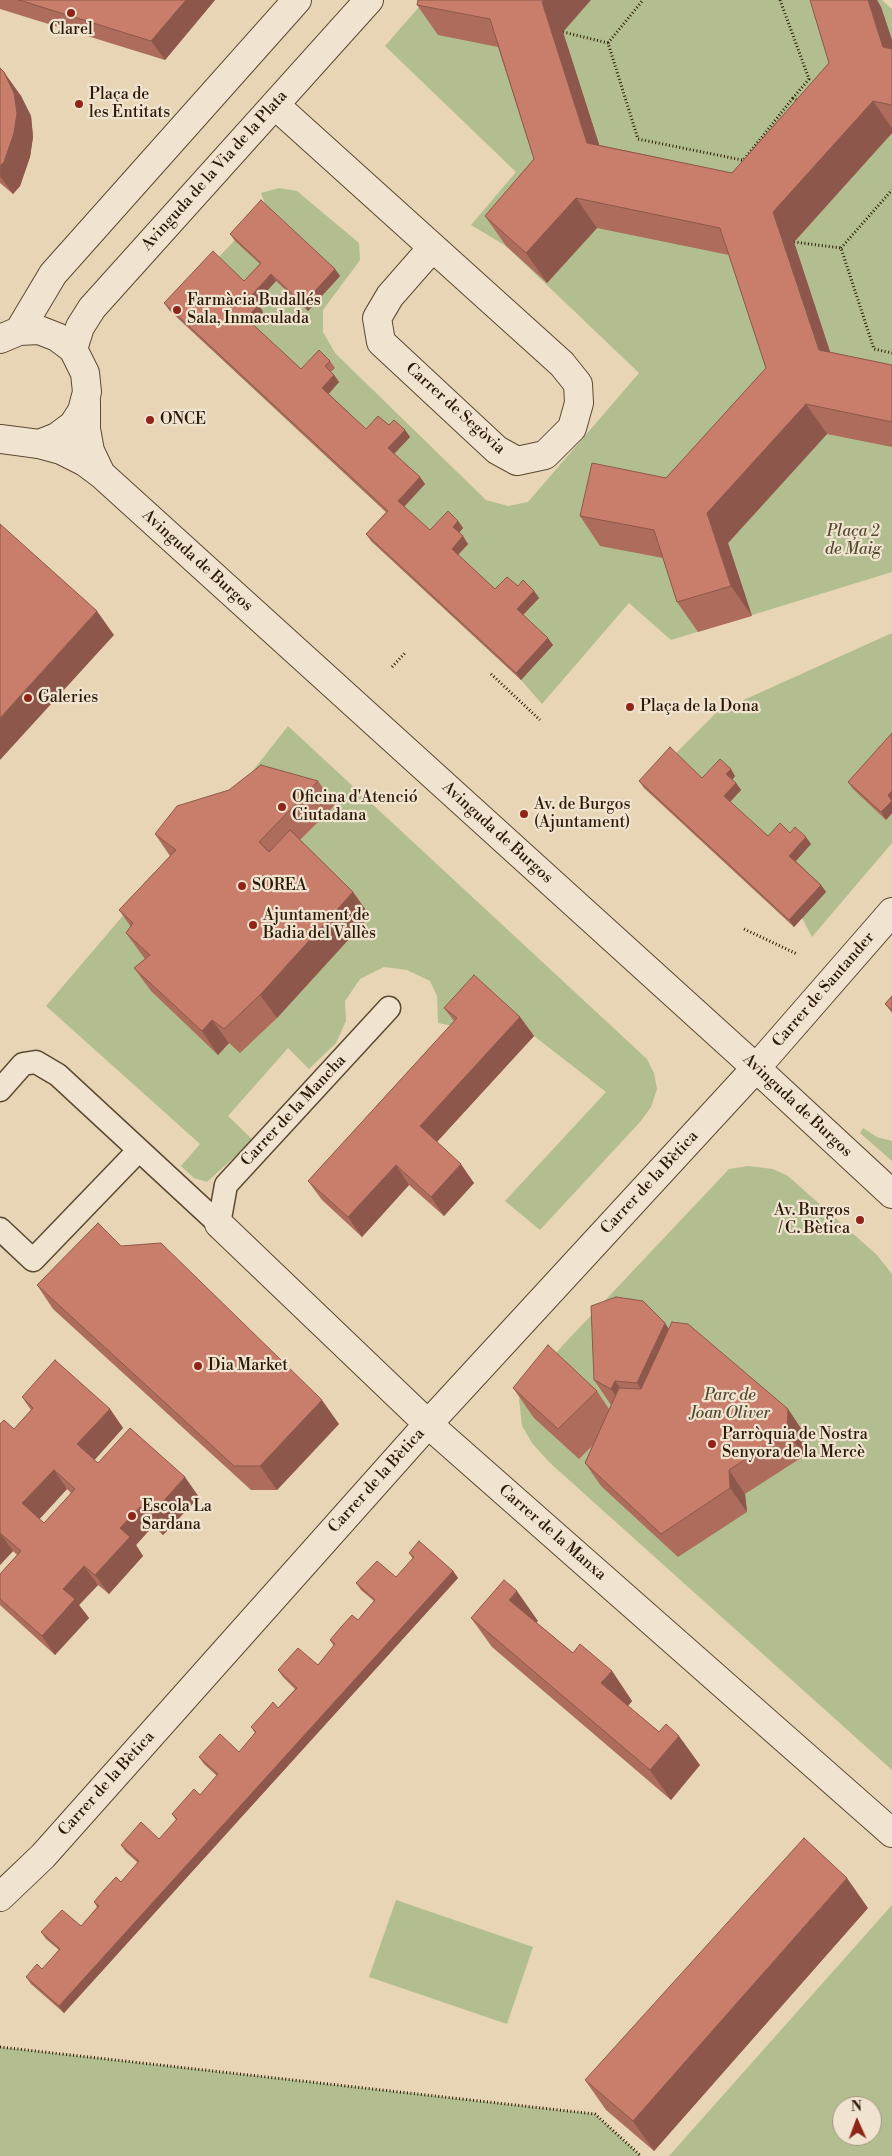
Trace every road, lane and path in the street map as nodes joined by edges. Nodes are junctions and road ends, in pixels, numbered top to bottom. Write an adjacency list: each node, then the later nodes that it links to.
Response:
1 (297, 0): 16 (street)
2 (369, 0): 9 (street, Avinguda de la Via de la Plata)
3 (642, 0): 6 (path)
4 (780, 0): 7 (path)
5 (563, 32): 6 (path)
6 (608, 43): 10 (path)
7 (793, 98): 8 (path); 10 (path)
8 (801, 104)
9 (275, 105): 14 (street, Carrer de Segòvia); 17 (street, Avinguda de la Via de la Plata)
10 (742, 160): 11 (path)
11 (744, 169)
12 (892, 190): 15 (path)
13 (794, 242): 15 (path)
14 (432, 248): 14 (street, Carrer de Segòvia)
15 (841, 248): 18 (path)
16 (9, 335): 17 (street)
17 (73, 349): 19 (street, Avinguda de Burgos)
18 (892, 353)
19 (86, 402): 21 (street); 22 (street, Avinguda de Burgos)
20 (3, 438): 21 (street, Avinguda de Burgos)
21 (38, 444): 22 (street, Avinguda de Burgos)
22 (100, 474): 31 (street, Avinguda de Burgos)
23 (405, 653): 24 (path)
24 (392, 667)
25 (491, 674): 26 (path)
26 (540, 720)
27 (892, 912): 31 (street, Carrer de Santander)
28 (744, 929): 29 (path)
29 (797, 954)
30 (389, 1008): 35 (lane, Carrer de la Mancha)
31 (756, 1068): 34 (street, Avinguda de Burgos); 37 (street, Carrer de la Bètica)
32 (0, 1090): 33 (lane)
33 (139, 1150): 35 (lane); 36 (lane)
34 (892, 1194)
35 (219, 1224): 37 (street, Carrer de la Manxa)
36 (0, 1229)
37 (428, 1424): 38 (street, Carrer de la Manxa); 39 (street, Carrer de la Bètica)
38 (892, 1833)
39 (0, 1897)
40 (0, 2047): 41 (path)
41 (641, 2156)

